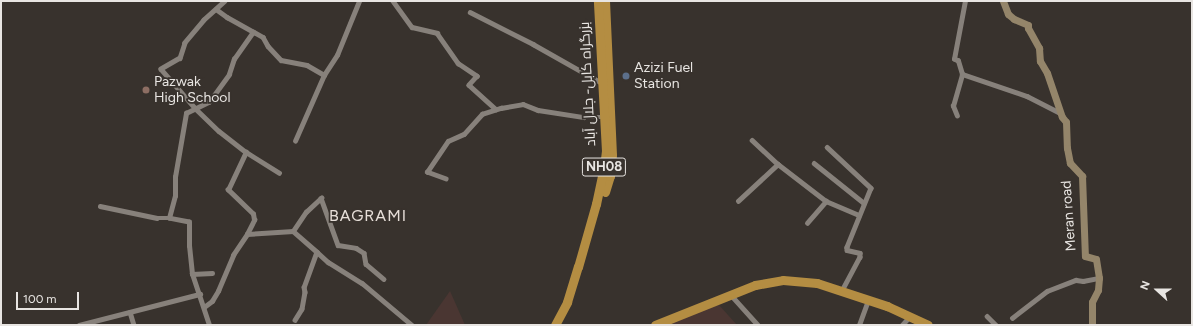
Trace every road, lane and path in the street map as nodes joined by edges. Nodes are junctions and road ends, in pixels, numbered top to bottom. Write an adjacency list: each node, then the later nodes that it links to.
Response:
1 (225, 1): 8 (street)
2 (359, 1): 11 (street)
3 (393, 1): 15 (street)
4 (598, 1): 13 (highway, بزرگراه کابل- جلال آباد / NH08)
5 (605, 1): 17 (highway, بزرگراه کابل- جلال آباد / NH08)
6 (965, 1): 12 (street)
7 (1003, 1): 16 (street, Meran road)
8 (216, 9): 10 (street); 14 (street)
9 (470, 12): 13 (street)
10 (254, 32): 11 (street); 14 (street)
11 (324, 74): 20 (street)
12 (962, 74): 16 (street); 18 (street)
13 (602, 83): 17 (highway, بزرگراه کابل- جلال آباد / NH08)
14 (195, 108): 22 (street); 32 (street)
15 (496, 109): 17 (street); 26 (street)
16 (1062, 114): 40 (street, Meran road)
17 (607, 116): 37 (highway, بزرگراه کابل- جلال آباد / NH08)
18 (957, 116)
19 (752, 140): 24 (street)
20 (295, 141)
21 (827, 147): 29 (street)
22 (246, 152): 25 (street); 35 (street)
23 (814, 163): 29 (street)
24 (778, 164): 27 (street); 28 (street)
25 (278, 173)
26 (446, 179)
27 (738, 201)
28 (826, 201): 31 (street); 33 (street)
29 (864, 203): 31 (street)
30 (100, 206): 32 (street)
31 (859, 215): 42 (street)
32 (169, 218): 39 (street)
33 (807, 224)
34 (294, 231): 35 (street); 36 (street); 41 (street)
35 (248, 234): 46 (street)
36 (317, 252): 51 (street); 55 (street)
37 (581, 268): 56 (highway, بزرگراه کابل- جلال آباد / NH08); 57 (highway, بزرگراه کابل- جلال آباد / NH08)
38 (212, 273): 39 (street)
39 (192, 274): 43 (street)
40 (1099, 278): 50 (street); 64 (street, Meran road)
41 (384, 279)
42 (842, 291): 44 (highway); 45 (highway)
43 (200, 294): 46 (street); 47 (street)
44 (731, 294): 58 (highway); 59 (street)
45 (868, 300): 48 (highway); 60 (street)
46 (204, 307): 54 (street)
47 (130, 312): 52 (street); 53 (street)
48 (910, 316): 61 (street); 62 (highway)
49 (988, 316): 63 (street)
50 (1012, 318)
51 (294, 320)
52 (79, 325)
53 (134, 325)
54 (210, 325)
55 (412, 325)
56 (555, 325)
57 (563, 325)
58 (655, 325)
59 (758, 325)
60 (859, 325)
61 (902, 325)
62 (928, 325)
63 (996, 325)
64 (1092, 325)

